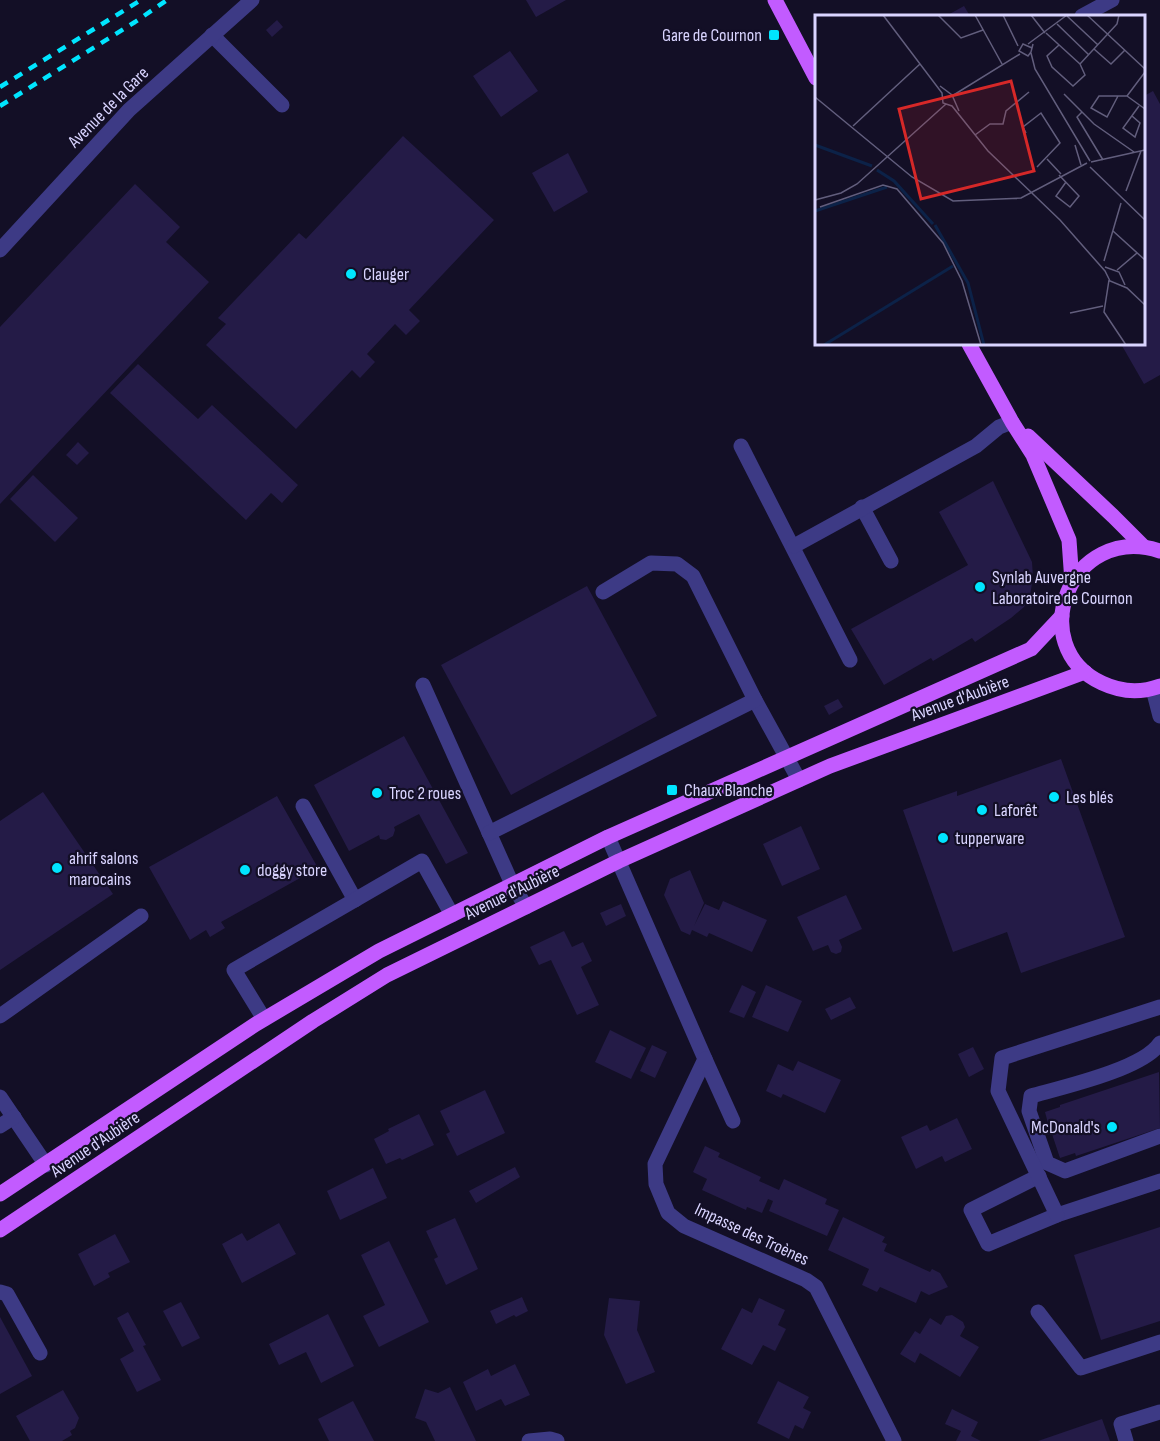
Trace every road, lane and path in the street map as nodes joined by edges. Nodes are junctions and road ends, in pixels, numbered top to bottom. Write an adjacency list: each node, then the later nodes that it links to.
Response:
1 (252, 0): 5 (street, Avenue de la Gare)
2 (775, 0): 6 (main road)
3 (1112, 0): 4 (street)
4 (1084, 15)
5 (212, 35): 7 (street); 8 (street, Avenue de la Gare)
6 (815, 76)
7 (282, 105)
8 (0, 250)
9 (970, 345): 10 (main road)
10 (1012, 422): 12 (street); 14 (main road); 17 (main road)
11 (741, 446): 13 (street)
12 (862, 507): 13 (street); 16 (street)
13 (794, 546): 20 (street)
14 (1143, 546): 15 (main road); 17 (main road)
15 (1160, 551)
16 (891, 561)
17 (1072, 582): 19 (main road)
18 (603, 592): 24 (street)
19 (1062, 616): 21 (main road); 26 (main road, Avenue d'Aubière)
20 (850, 660)
21 (1085, 672): 23 (main road); 27 (main road, Avenue d'Aubière)
22 (423, 685): 29 (street)
23 (1156, 687): 25 (street)
24 (755, 700): 26 (street); 29 (street)
25 (1160, 716)
26 (786, 758): 27 (street); 30 (main road, Avenue d'Aubière)
27 (799, 780): 31 (main road, Avenue d'Aubière)
28 (303, 806): 33 (street)
29 (489, 833): 32 (street)
30 (608, 837): 31 (street); 32 (main road, Avenue d'Aubière)
31 (619, 861): 34 (main road, Avenue d'Aubière); 41 (street)
32 (512, 884): 34 (street); 35 (main road, Avenue d'Aubière)
33 (356, 900): 35 (street); 39 (street)
34 (525, 907): 52 (main road, Avenue d'Aubière)
35 (452, 915): 39 (main road, Avenue d'Aubière)
36 (141, 916): 38 (street)
37 (1160, 1006): 48 (street)
38 (0, 1016)
39 (264, 1019): 47 (main road, Avenue d'Aubière)
40 (1160, 1043): 46 (street)
41 (705, 1059): 44 (street); 60 (street, Impasse des Troènes)
42 (0, 1097): 43 (street)
43 (14, 1118): 45 (street); 47 (street)
44 (733, 1121)
45 (0, 1126)
46 (1160, 1136)
47 (46, 1165): 50 (main road, Avenue d'Aubière)
48 (1039, 1176): 51 (street); 51 (street)
49 (1160, 1182): 51 (street)
50 (0, 1194)
51 (1057, 1215)
52 (0, 1230)
53 (0, 1292): 56 (street)
54 (1038, 1312): 55 (street)
55 (1160, 1342)
56 (40, 1353)
57 (1160, 1412): 61 (street)
58 (529, 1441): 59 (street)
59 (557, 1441)
60 (894, 1441)
61 (1126, 1441)

